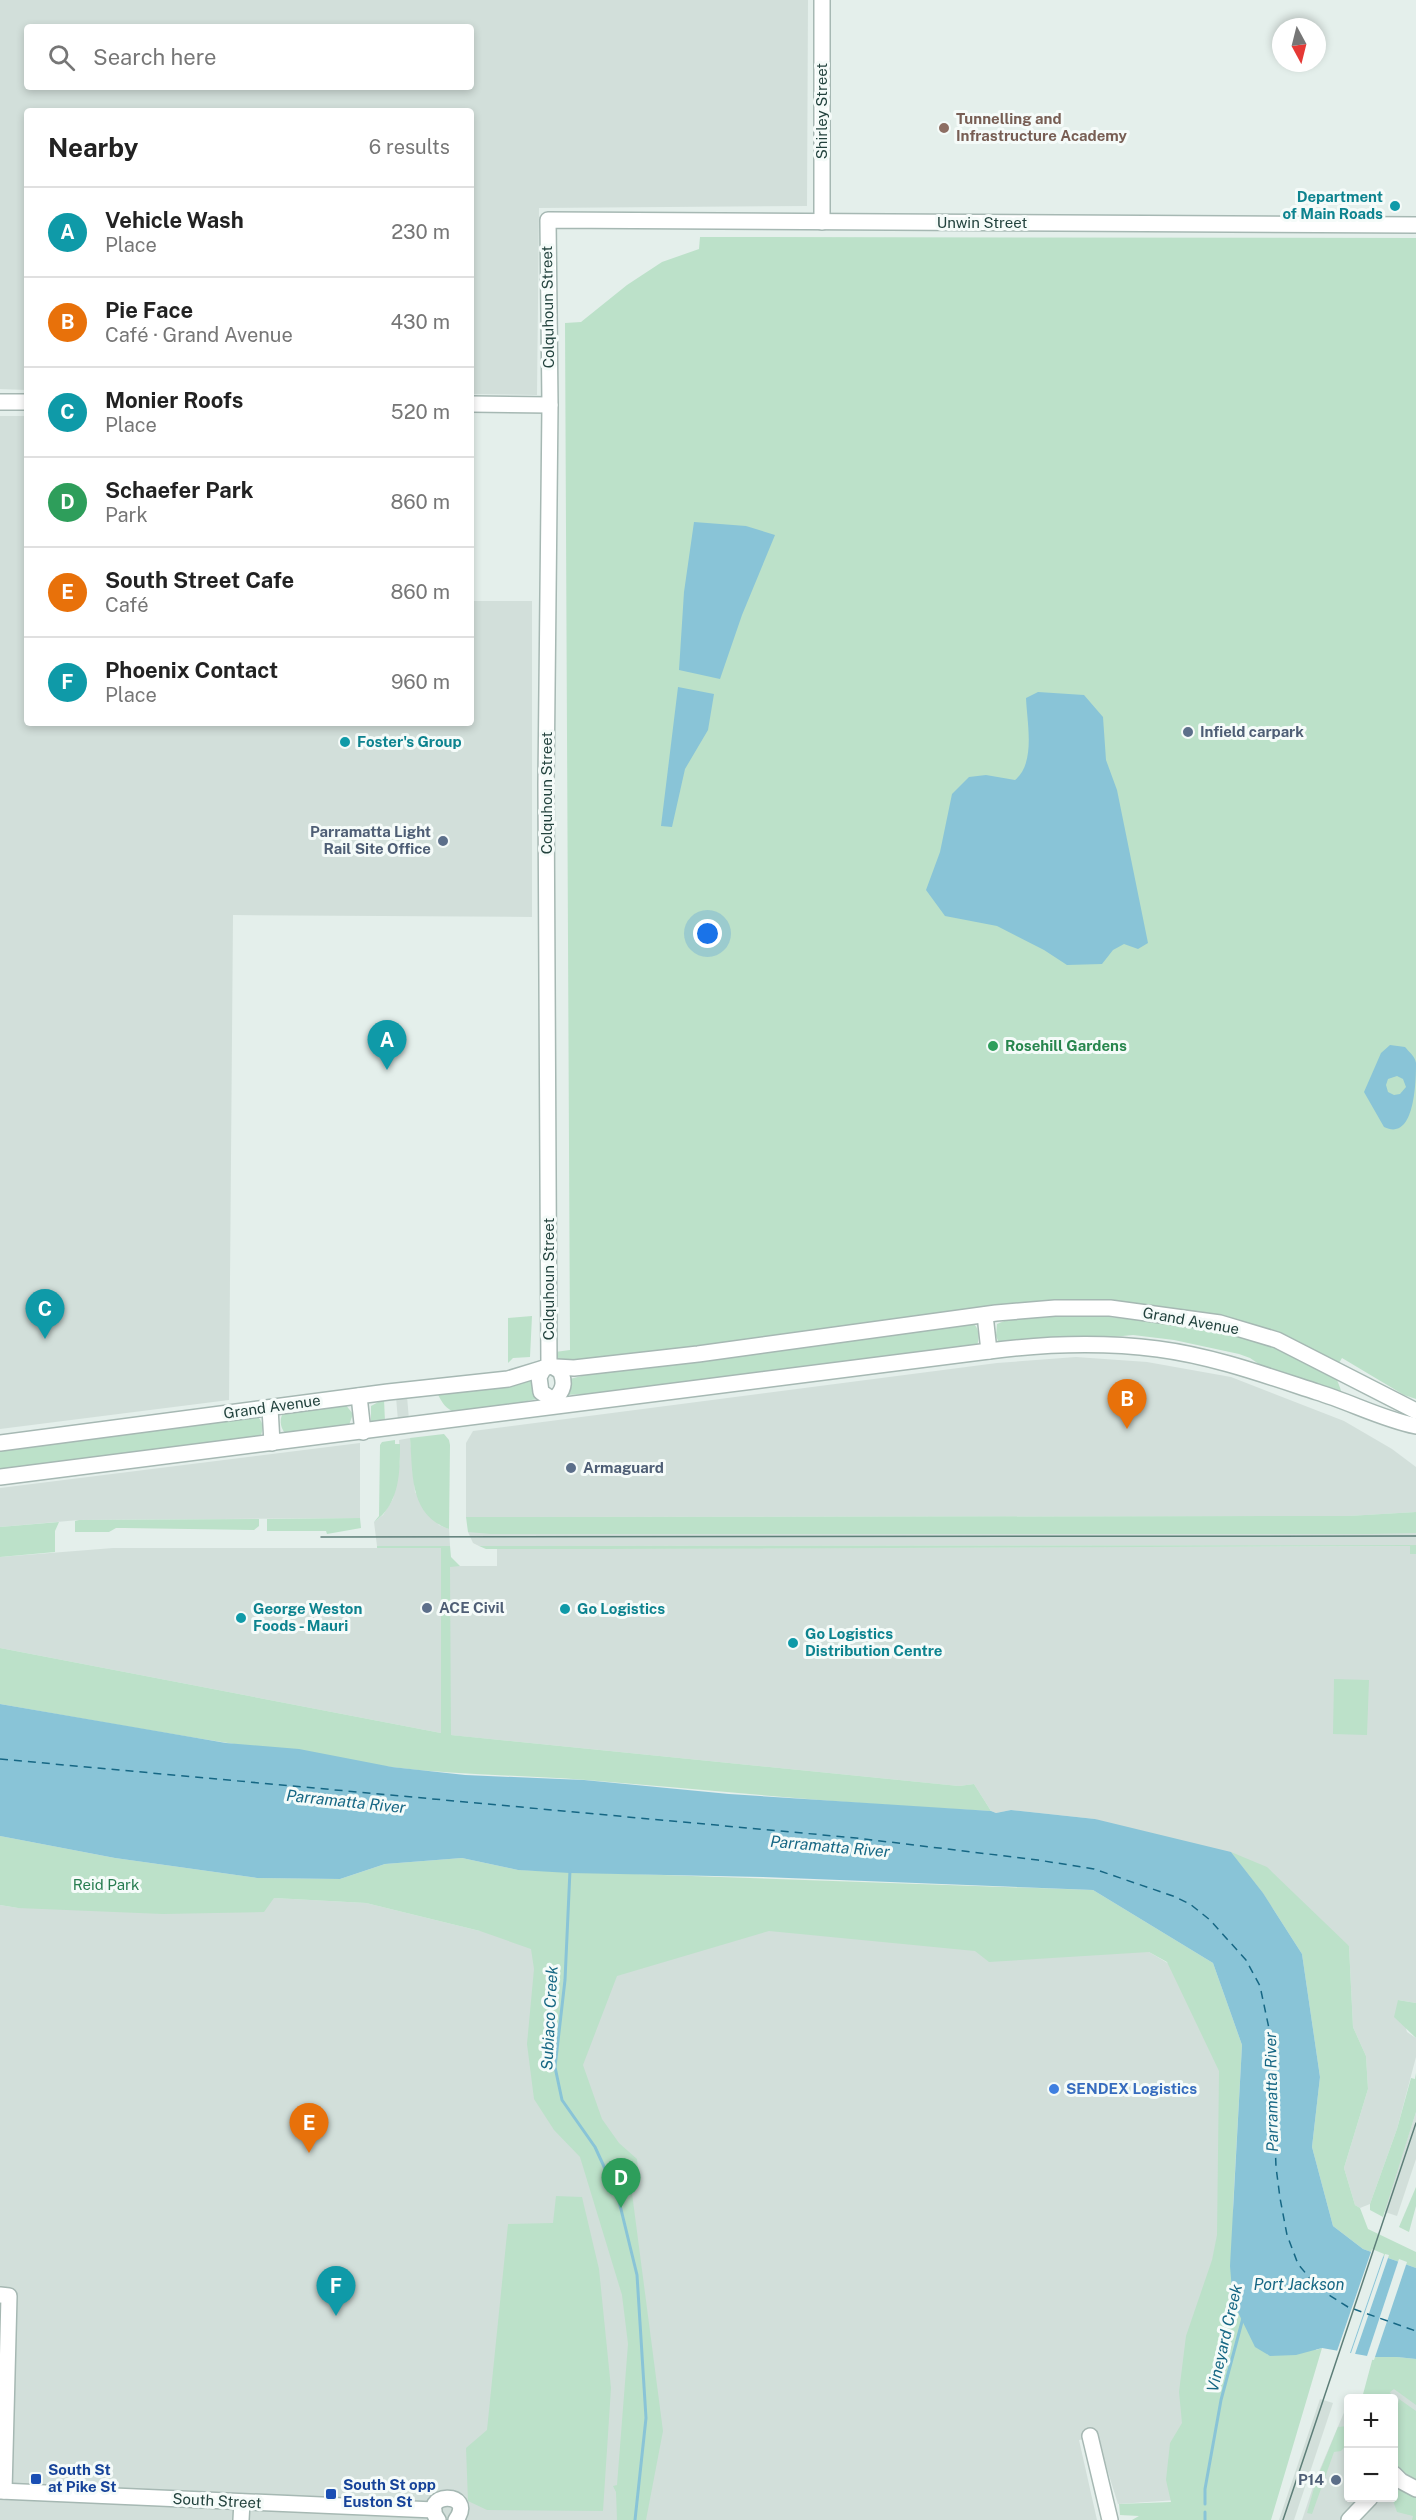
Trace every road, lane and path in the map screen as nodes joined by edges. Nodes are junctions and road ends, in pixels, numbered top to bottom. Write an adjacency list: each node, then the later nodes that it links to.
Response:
1 (822, 0): 3 (street, Shirley Street)
2 (548, 220): 3 (street, Unwin Street); 8 (street, Colquhoun Street)
3 (822, 222): 4 (street, Unwin Street)
4 (1416, 225)
5 (0, 402): 6 (street)
6 (24, 402)
7 (474, 404): 8 (street)
8 (550, 405): 11 (street, Colquhoun Street)
9 (985, 1315): 10 (street); 11 (street, Grand Avenue); 12 (street, Grand Avenue)
10 (989, 1351): 14 (street); 19 (street)
11 (550, 1367): 13 (street, Grand Avenue); 15 (street); 15 (street)
12 (1350, 1377): 17 (street, Grand Avenue); 19 (street)
13 (359, 1396): 16 (street, Grand Avenue); 21 (street)
14 (624, 1397): 15 (street); 18 (street)
15 (553, 1400): 18 (street)
16 (270, 1408): 22 (street, Grand Avenue); 23 (street)
17 (1416, 1412)
18 (465, 1419): 21 (street)
19 (1393, 1419): 20 (street)
20 (1416, 1426)
21 (363, 1432): 23 (street)
22 (0, 1443)
23 (272, 1443): 24 (street)
24 (0, 1477)
25 (0, 2295): 30 (street)
26 (1090, 2436): 37 (street)
27 (1398, 2478): 29 (street)
28 (1398, 2487): 29 (street)
29 (1416, 2489)
30 (2, 2491): 31 (street, South Street)
31 (242, 2502): 34 (street, South Street); 35 (street)
32 (1351, 2502): 38 (street)
33 (1366, 2502): 38 (street)
34 (436, 2515): 36 (street)
35 (241, 2520)
36 (456, 2520)
37 (1110, 2520)
38 (1348, 2520)

